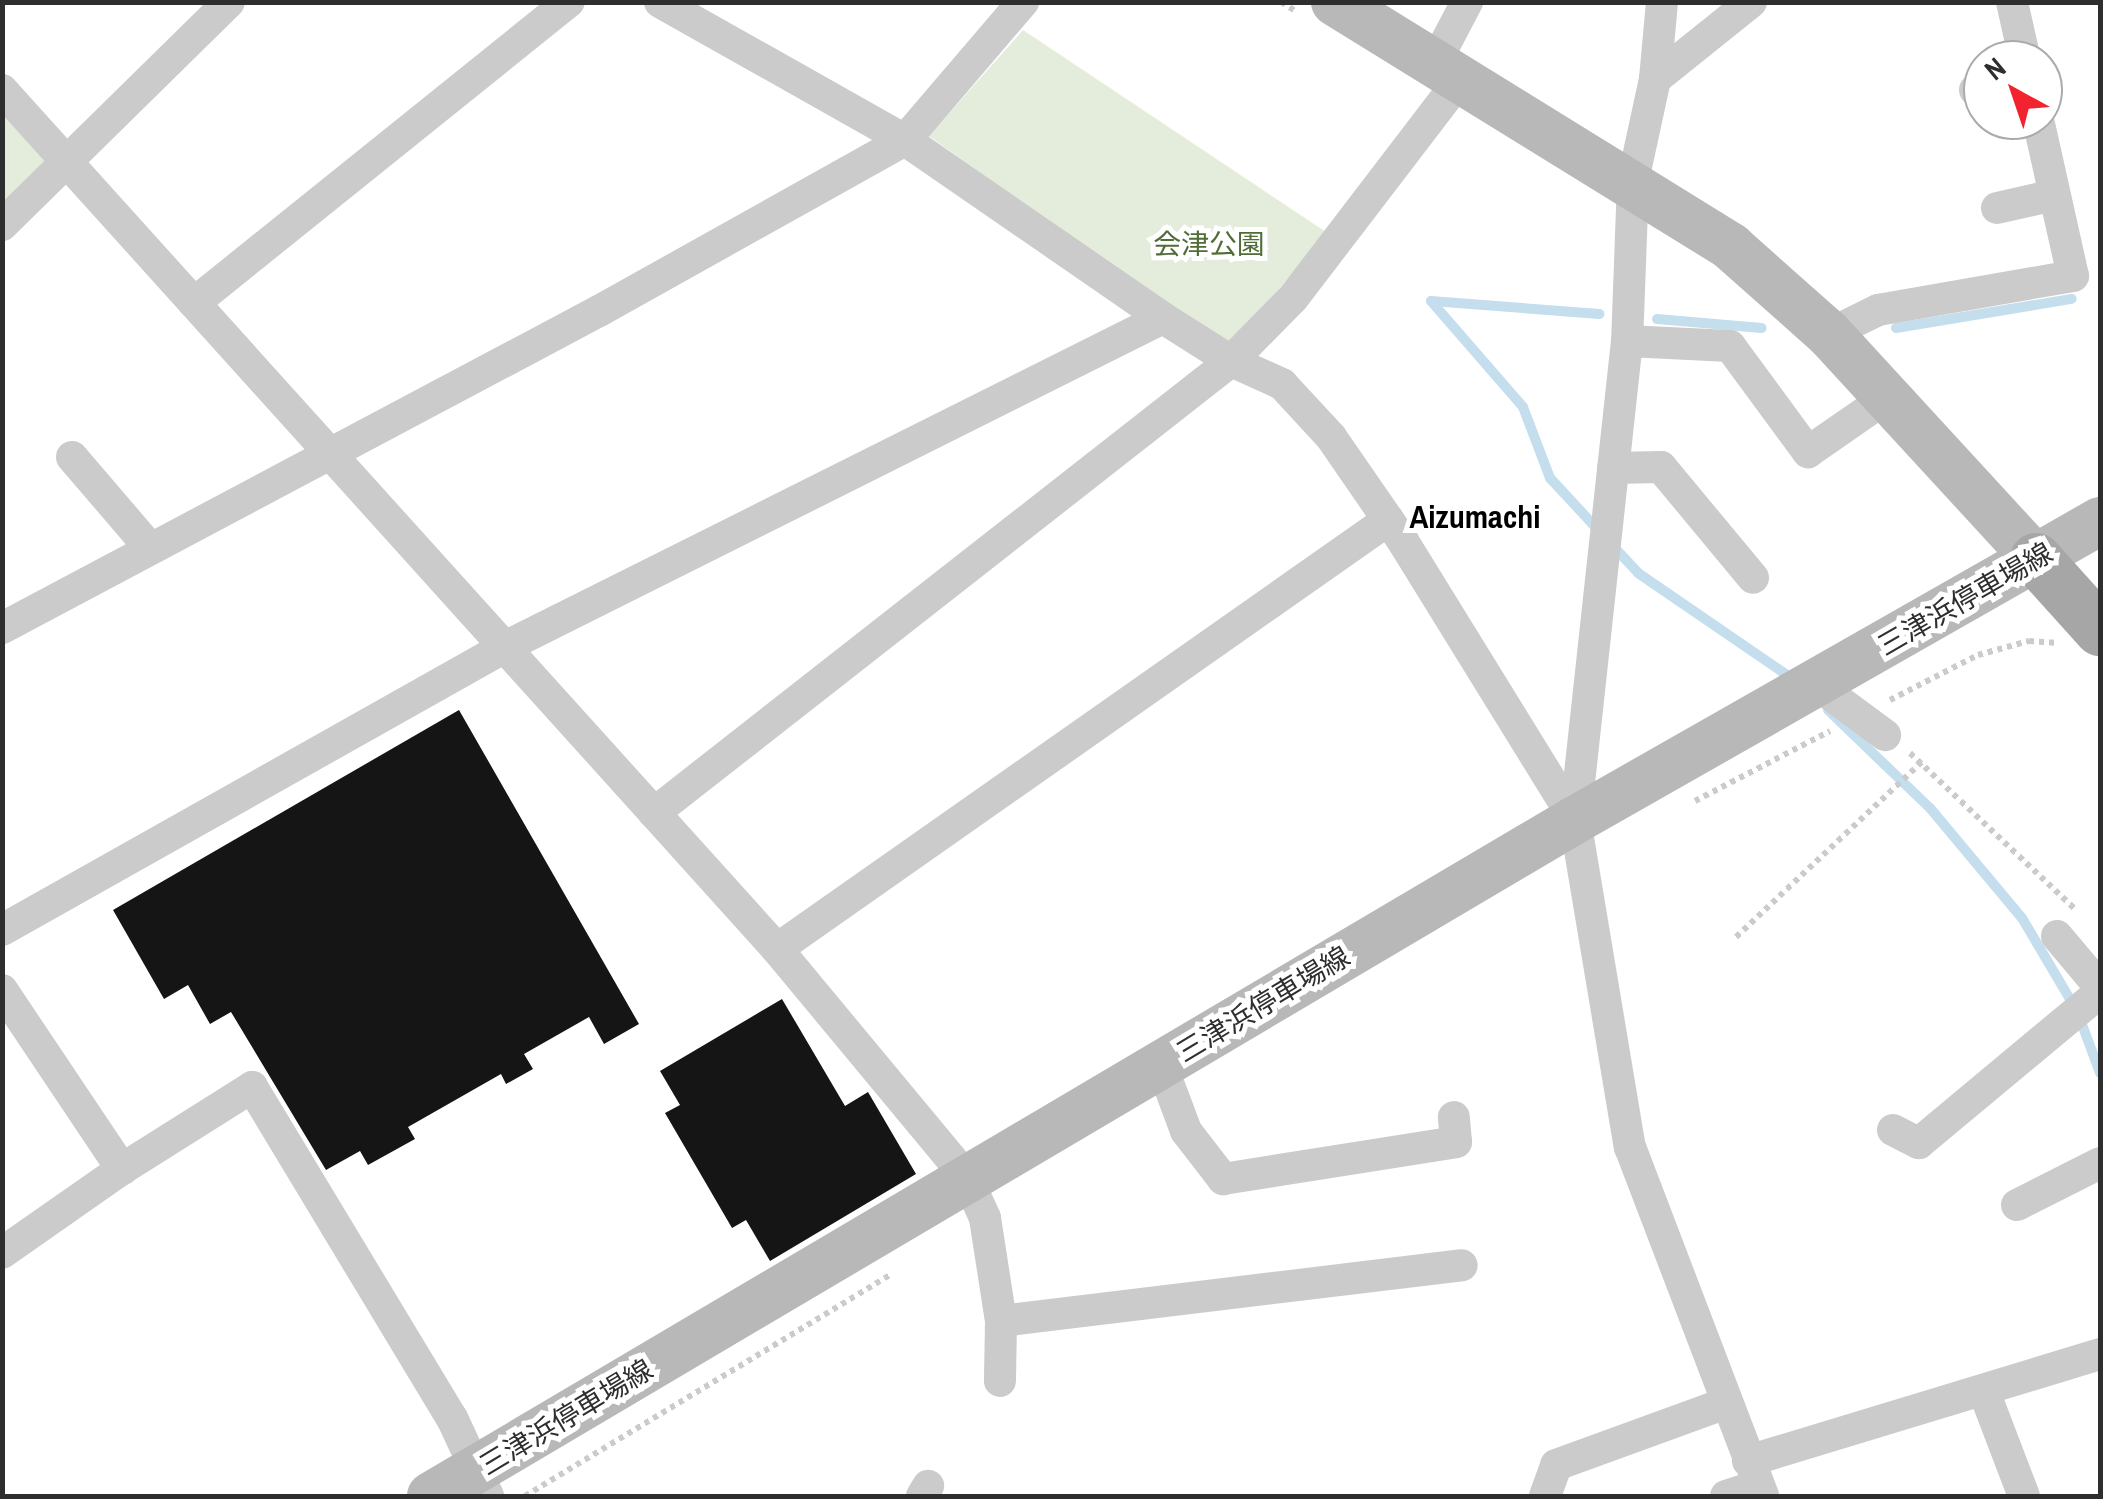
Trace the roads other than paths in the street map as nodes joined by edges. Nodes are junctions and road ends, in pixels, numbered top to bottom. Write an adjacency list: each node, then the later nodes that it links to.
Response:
1 (229, 2): 16 (street)
2 (569, 2): 21 (street)
3 (660, 2): 14 (street)
4 (1023, 2): 14 (street)
5 (1335, 2): 11 (main road)
6 (1466, 2): 11 (street)
7 (1662, 2): 12 (street)
8 (1750, 2): 12 (street)
9 (2012, 2): 10 (street)
10 (2021, 40)
11 (1448, 70): 17 (main road); 25 (street)
12 (1655, 79): 17 (street)
13 (2, 90): 16 (street)
14 (906, 140): 22 (street); 27 (street)
15 (2042, 140): 18 (street)
16 (69, 162): 20 (street); 21 (street)
17 (1633, 181): 23 (main road); 24 (street)
18 (2054, 196): 19 (street); 23 (street)
19 (1997, 208)
20 (2, 225)
21 (194, 302): 27 (street)
22 (1163, 318): 25 (street); 37 (street)
23 (1829, 334): 26 (main road)
24 (1627, 340): 26 (street); 29 (street)
25 (1231, 362): 30 (street); 40 (street)
26 (1886, 398): 33 (main road)
27 (332, 450): 32 (street); 37 (street)
28 (72, 457): 32 (street)
29 (1614, 468): 34 (street); 41 (street)
30 (1388, 520): 41 (street); 44 (street)
31 (2100, 521): 33 (main road, 三津浜停車場線)
32 (150, 548): 35 (street)
33 (2036, 560): 36 (main road); 38 (main road, 三津浜停車場線)
34 (1753, 578)
35 (2, 628)
36 (2100, 630)
37 (504, 648): 40 (street); 43 (street)
38 (1806, 690): 39 (street); 41 (main road, 三津浜停車場線)
39 (1872, 725)
40 (654, 813): 44 (street)
41 (1575, 820): 47 (main road, 三津浜停車場線); 60 (street)
42 (2068, 925): 45 (street)
43 (2, 930)
44 (777, 949): 52 (street)
45 (2100, 990): 49 (street)
46 (6, 1002): 51 (street)
47 (1160, 1064): 48 (street); 52 (main road, 三津浜停車場線)
48 (1454, 1116)
49 (1894, 1130)
50 (2100, 1164): 53 (street)
51 (122, 1169): 54 (street); 61 (street)
52 (967, 1178): 56 (street); 61 (main road, 三津浜停車場線)
53 (2017, 1205)
54 (2, 1253)
55 (1462, 1265): 56 (street)
56 (1002, 1321): 58 (street)
57 (2100, 1354): 59 (street)
58 (1000, 1381)
59 (1985, 1394): 62 (street); 65 (street)
60 (1724, 1404): 62 (street); 64 (street)
61 (482, 1483): 63 (main road, 三津浜停車場線)
62 (1749, 1485)
63 (430, 1496)
64 (1546, 1496)
65 (2024, 1496)

